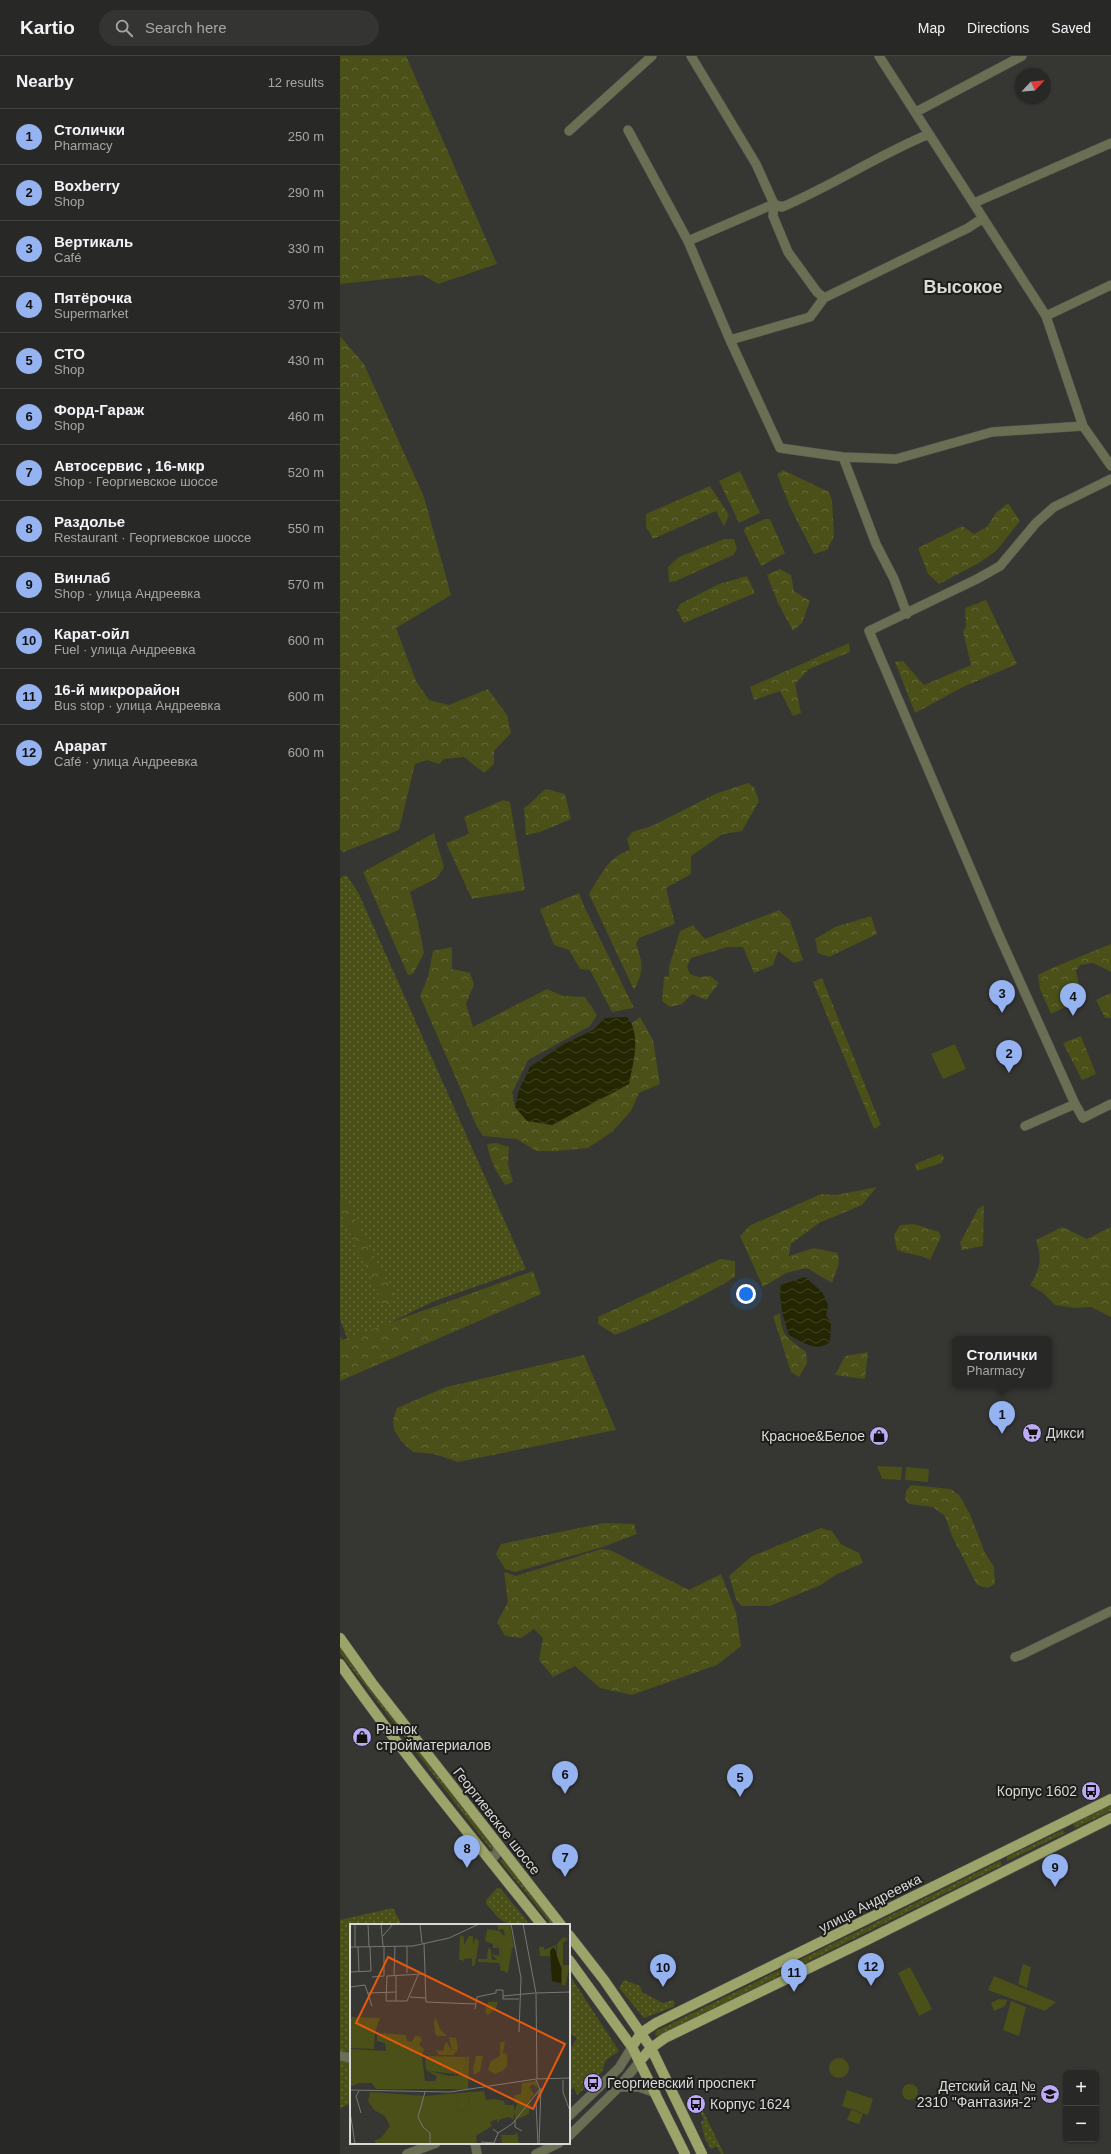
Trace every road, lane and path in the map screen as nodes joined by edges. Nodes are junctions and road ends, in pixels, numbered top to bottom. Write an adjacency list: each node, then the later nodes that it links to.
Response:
1 (652, 56): 7 (street)
2 (691, 56): 10 (street)
3 (879, 56): 5 (street)
4 (1022, 56): 5 (street)
5 (916, 112): 8 (street)
6 (628, 130): 13 (street)
7 (569, 131)
8 (929, 134): 10 (street); 11 (street)
9 (1111, 143): 11 (street)
10 (774, 204): 13 (street); 15 (street)
11 (974, 204): 12 (street)
12 (983, 218): 15 (street); 16 (street)
13 (688, 241): 17 (street)
14 (1111, 285): 16 (street)
15 (824, 298): 17 (street)
16 (1046, 316): 18 (street)
17 (730, 340): 19 (street)
18 (1083, 426): 19 (street); 20 (street)
19 (843, 457): 22 (street)
20 (1111, 466)
21 (1111, 479): 22 (street)
22 (907, 614): 23 (street)
23 (1075, 1104): 24 (street); 25 (street)
24 (1111, 1104)
25 (1025, 1126)
26 (1111, 1611): 28 (street)
27 (340, 1638): 34 (main road, Георгиевское шоссе)
28 (1015, 1657)
29 (340, 1664): 36 (main road, Георгиевское шоссе)
30 (1111, 1799): 32 (main road, улица Андреевка)
31 (1111, 1818): 33 (main road)
32 (1064, 1822): 33 (main road); 35 (main road, улица Андреевка)
33 (1072, 1838): 37 (main road)
34 (498, 1845): 36 (street); 39 (main road, Георгиевское шоссе)
35 (1002, 1853): 37 (main road); 42 (main road, улица Андреевка)
36 (486, 1856): 38 (main road, Георгиевское шоссе)
37 (1011, 1868): 44 (main road)
38 (541, 1924)
39 (560, 1924)
40 (570, 1936): 42 (main road)
41 (570, 1961): 43 (main road)
42 (641, 2033): 43 (main road); 44 (main road)
43 (632, 2047): 47 (main road); 50 (street)
44 (651, 2048): 47 (main road); 59 (main road)
45 (340, 2056): 46 (street)
46 (350, 2058)
47 (640, 2061): 48 (street); 49 (main road)
48 (619, 2087): 49 (street); 51 (street)
49 (656, 2093): 58 (main road)
50 (570, 2115)
51 (570, 2135)
52 (433, 2144): 55 (street)
53 (475, 2144): 56 (street)
54 (557, 2144): 57 (street)
55 (406, 2154)
56 (477, 2154)
57 (536, 2154)
58 (685, 2154)
59 (702, 2154)

